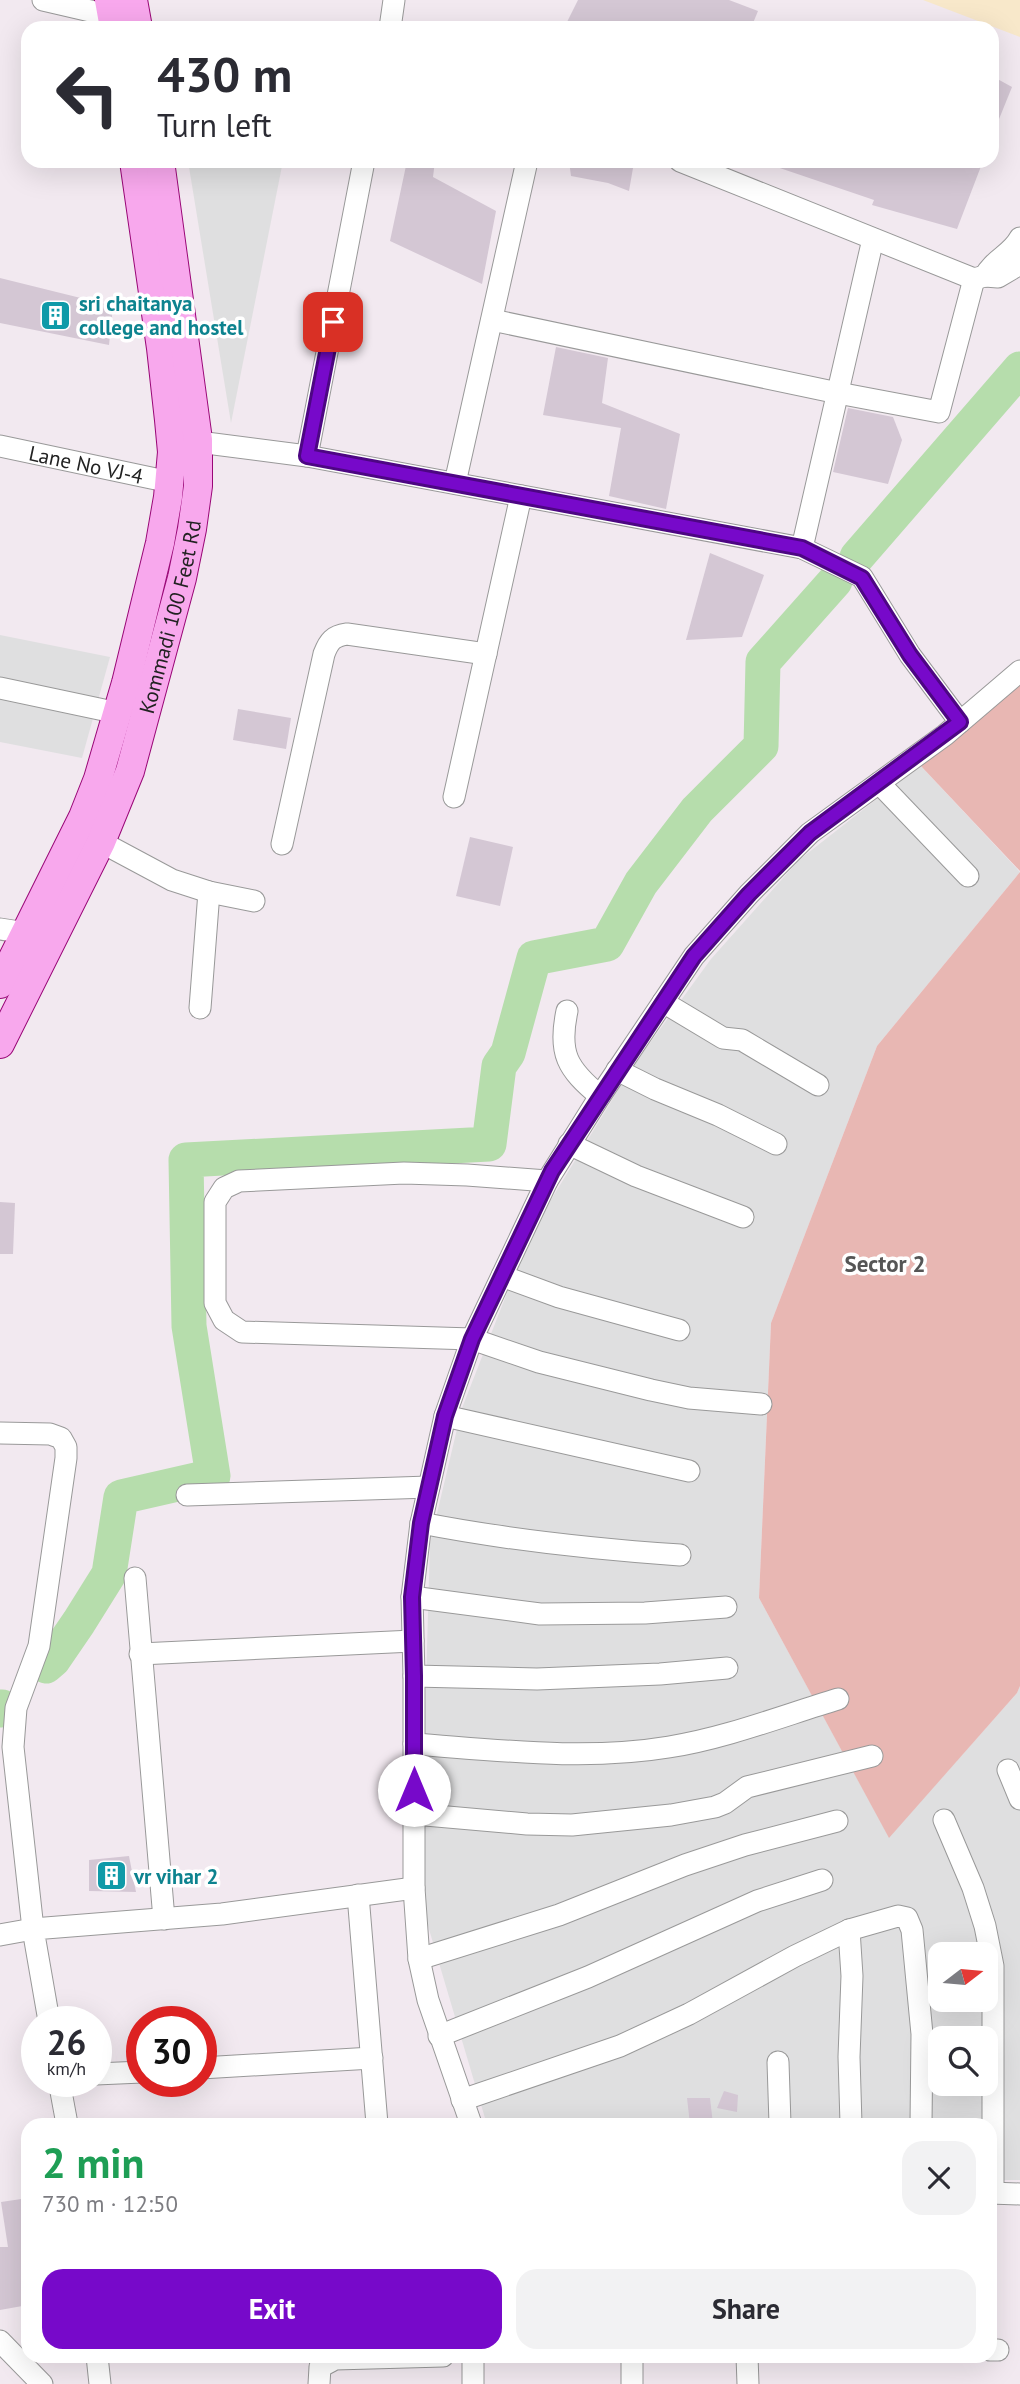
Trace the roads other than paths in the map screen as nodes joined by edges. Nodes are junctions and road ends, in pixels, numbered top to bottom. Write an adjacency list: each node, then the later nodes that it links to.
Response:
1 (43, 0): 3 (street)
2 (394, 0): 4 (street)
3 (117, 11)
4 (393, 21)
5 (135, 168): 16 (main road, Kommadi 100 Feet Rd)
6 (161, 168): 16 (main road, Kommadi 100 Feet Rd)
7 (363, 168): 18 (street)
8 (525, 168): 14 (street)
9 (697, 168): 11 (street)
10 (1020, 238): 13 (street)
11 (873, 239): 13 (street); 15 (street)
12 (1020, 264): 13 (street)
13 (980, 278): 15 (street)
14 (492, 320): 15 (street); 20 (street)
15 (838, 393): 22 (street)
16 (184, 440): 18 (street); 19 (main road, Kommadi 100 Feet Rd); 30 (main road, Kommadi 100 Feet Rd)
17 (0, 446): 19 (street, Lane No VJ-4)
18 (307, 456): 20 (street)
19 (170, 482): 26 (main road, Kommadi 100 Feet Rd)
20 (455, 483): 21 (street)
21 (521, 496): 22 (street); 23 (street)
22 (802, 548): 27 (street)
23 (486, 654): 29 (street); 31 (street)
24 (1020, 671): 27 (street)
25 (0, 688): 26 (street)
26 (118, 713): 35 (main road, Kommadi 100 Feet Rd)
27 (960, 722): 28 (street)
28 (879, 783): 32 (street); 37 (street)
29 (454, 797)
30 (101, 842): 33 (street); 40 (main road, Kommadi 100 Feet Rd)
31 (282, 844)
32 (968, 876)
33 (209, 891): 34 (street); 38 (street)
34 (254, 901)
35 (13, 931): 36 (main road, Kommadi 100 Feet Rd)
36 (0, 984)
37 (663, 1002): 41 (street); 42 (street)
38 (200, 1008)
39 (567, 1010): 43 (street)
40 (0, 1044)
41 (617, 1070): 43 (street); 45 (street)
42 (818, 1086)
43 (600, 1097): 44 (street)
44 (569, 1144): 46 (street); 47 (street)
45 (776, 1144)
46 (547, 1181): 48 (street); 50 (street)
47 (743, 1217)
48 (502, 1276): 49 (street); 50 (street)
49 (679, 1330)
50 (472, 1339): 51 (street); 52 (street)
51 (761, 1404)
52 (445, 1416): 54 (street); 55 (street)
53 (0, 1433): 78 (street)
54 (690, 1471)
55 (429, 1487): 56 (street); 57 (street)
56 (187, 1495)
57 (421, 1523): 58 (street); 60 (street)
58 (680, 1555)
59 (135, 1578): 63 (street)
60 (412, 1597): 61 (street); 62 (street)
61 (726, 1607)
62 (413, 1641): 63 (street); 65 (street)
63 (140, 1654): 77 (street)
64 (727, 1668): 65 (street)
65 (414, 1676): 67 (street)
66 (838, 1699): 67 (street)
67 (414, 1744): 71 (street)
68 (872, 1756): 71 (street)
69 (1008, 1770): 70 (street)
70 (1020, 1799)
71 (414, 1814): 75 (street)
72 (944, 1820): 95 (street)
73 (837, 1821): 81 (street)
74 (822, 1880): 83 (street)
75 (414, 1888): 76 (street); 81 (street)
76 (358, 1895): 77 (street); 84 (street)
77 (164, 1919): 78 (street)
78 (33, 1929): 80 (street); 82 (street)
79 (849, 1930): 88 (street); 93 (street); 94 (street)
80 (0, 1935)
81 (419, 1959): 83 (street)
82 (46, 2006)
83 (439, 2036): 88 (street)
84 (372, 2058): 86 (street); 90 (street)
85 (778, 2062): 92 (street)
86 (217, 2067)
87 (62, 2097): 89 (street)
88 (462, 2100): 91 (street)
89 (66, 2118)
90 (376, 2118)
91 (469, 2118)
92 (780, 2118)
93 (851, 2118)
94 (921, 2118)
95 (992, 2118)
96 (997, 2193): 97 (street)
97 (1020, 2194)
98 (0, 2341): 99 (street)
99 (21, 2362)
100 (22, 2363): 106 (street)
101 (98, 2363): 107 (street)
102 (326, 2363): 108 (street)
103 (472, 2363): 109 (street)
104 (632, 2363): 110 (street)
105 (747, 2363): 111 (street)
106 (43, 2384)
107 (100, 2384)
108 (319, 2384)
109 (473, 2384)
110 (632, 2384)
111 (748, 2384)

